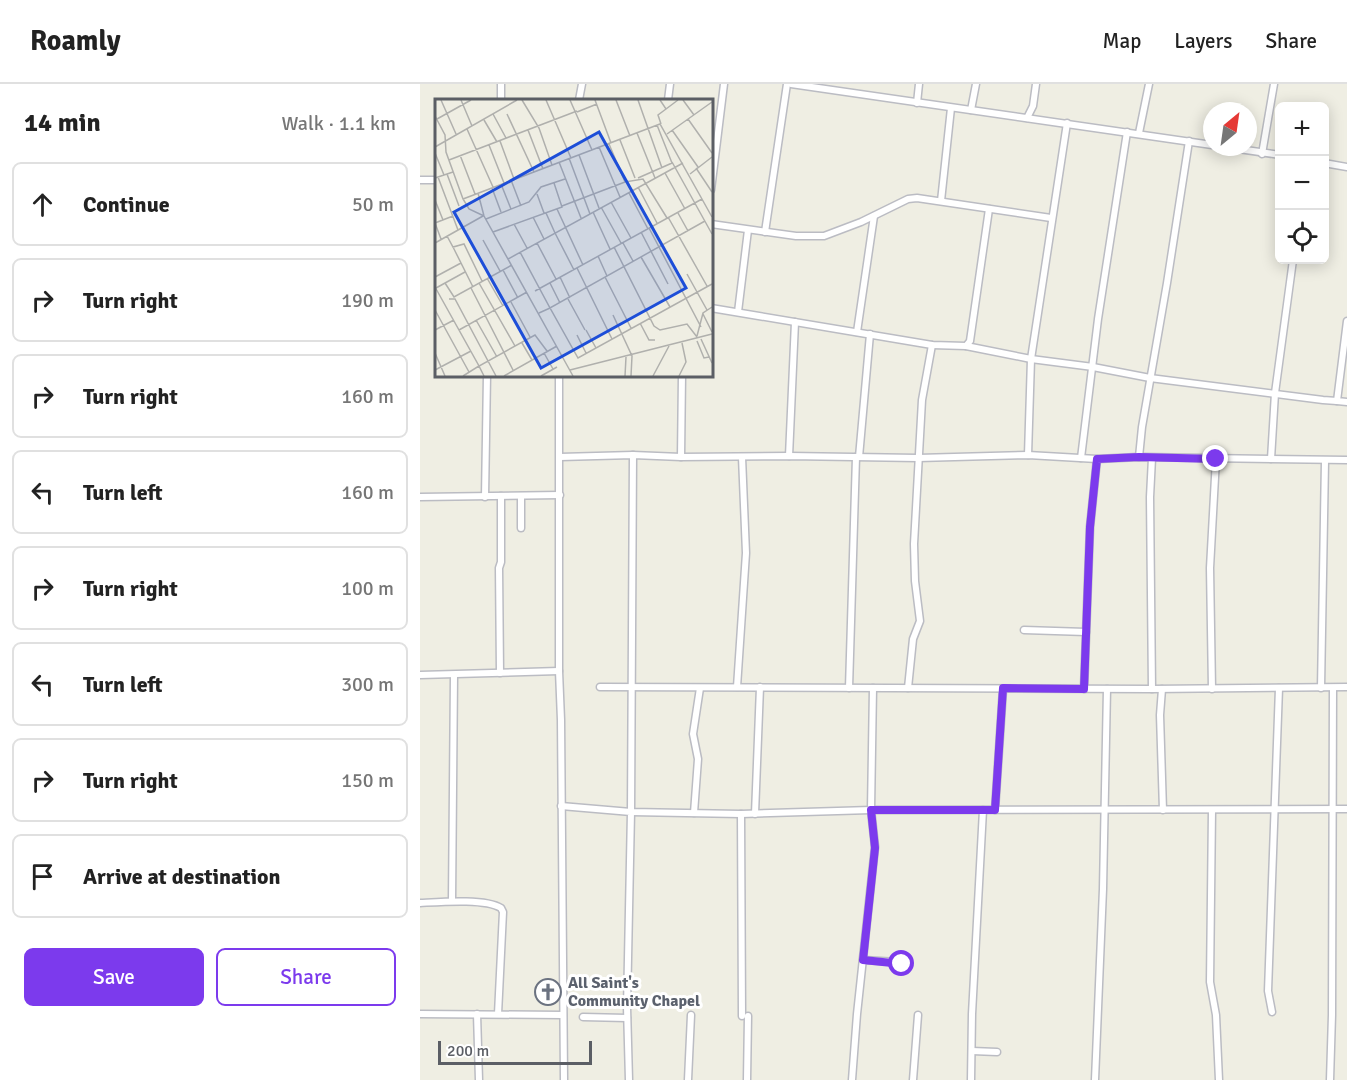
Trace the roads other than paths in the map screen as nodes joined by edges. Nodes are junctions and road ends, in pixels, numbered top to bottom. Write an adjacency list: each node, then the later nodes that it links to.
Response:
1 (582, 84): 11 (street)
2 (670, 84): 12 (street)
3 (724, 84): 27 (street)
4 (789, 84): 10 (street); 34 (street)
5 (919, 84): 13 (street)
6 (976, 84): 15 (street)
7 (1036, 84): 16 (street)
8 (1149, 84): 19 (street)
9 (1274, 84): 23 (street)
10 (803, 85): 13 (street)
11 (579, 99)
12 (668, 99)
13 (917, 103): 14 (street)
14 (951, 108): 15 (street); 28 (street)
15 (971, 110): 16 (street)
16 (1027, 118): 17 (street)
17 (1066, 123): 18 (street); 31 (street)
18 (1127, 132): 19 (street); 45 (street)
19 (1139, 133): 20 (street)
20 (1189, 141): 21 (street); 49 (street)
21 (1203, 143)
22 (1257, 153): 23 (street)
23 (1262, 154): 24 (street)
24 (1275, 155)
25 (1329, 164): 26 (street)
26 (1347, 167)
27 (712, 182)
28 (941, 201): 29 (street); 30 (street)
29 (989, 209): 31 (street); 43 (street)
30 (874, 216): 34 (street); 40 (street)
31 (1052, 218): 44 (street)
32 (712, 224): 33 (street)
33 (748, 230): 34 (street); 37 (street)
34 (765, 232)
35 (1292, 264): 50 (street)
36 (712, 308): 37 (street)
37 (738, 312): 39 (street)
38 (1347, 321): 51 (street)
39 (795, 322): 40 (street); 55 (street)
40 (857, 332): 41 (street)
41 (870, 334): 42 (street); 59 (street)
42 (932, 345): 43 (street); 61 (street)
43 (966, 346): 44 (street)
44 (1031, 358): 45 (street); 54 (street)
45 (1093, 367): 49 (street); 62 (street)
46 (487, 376): 73 (street)
47 (559, 376): 56 (street)
48 (682, 376): 57 (street)
49 (1150, 378): 50 (street); 60 (street)
50 (1275, 393): 51 (street); 66 (street)
51 (1337, 400): 52 (street)
52 (1347, 402)
53 (633, 455): 56 (street); 57 (street); 86 (street)
54 (1028, 455): 61 (street); 62 (street)
55 (789, 456): 58 (street); 59 (street)
56 (560, 457): 69 (street)
57 (681, 457): 58 (street)
58 (742, 457): 82 (street)
59 (858, 457): 61 (street); 88 (street)
60 (1139, 457): 63 (street); 64 (street)
61 (918, 458): 90 (street)
62 (1081, 458): 64 (street)
63 (1152, 458): 65 (street); 96 (street)
64 (1097, 459): 76 (street)
65 (1216, 459): 66 (street); 98 (street)
66 (1271, 459): 68 (street)
67 (1347, 460): 68 (street)
68 (1325, 461): 93 (street)
69 (560, 495): 71 (street); 77 (street)
70 (501, 496): 71 (street); 73 (street); 78 (street)
71 (521, 496): 74 (street)
72 (420, 497): 73 (street)
73 (485, 497)
74 (521, 528)
75 (1024, 630): 76 (street)
76 (1086, 632): 94 (street)
77 (559, 672): 78 (street); 99 (street)
78 (500, 674): 80 (street)
79 (420, 675): 80 (street)
80 (454, 675): 113 (street)
81 (600, 687): 86 (street)
82 (737, 687): 83 (street); 87 (street)
83 (760, 687): 88 (street); 112 (street)
84 (1333, 687): 85 (street); 93 (street); 101 (street)
85 (1347, 687)
86 (632, 688): 87 (street); 109 (street)
87 (700, 688): 110 (street)
88 (849, 688): 89 (street)
89 (873, 688): 90 (street); 103 (street)
90 (908, 688): 91 (street)
91 (1003, 688): 94 (street); 105 (street)
92 (1279, 688): 93 (street); 98 (street); 100 (street)
93 (1321, 688)
94 (1084, 689): 95 (street)
95 (1107, 689): 96 (street); 108 (street)
96 (1152, 689): 97 (street)
97 (1162, 689): 98 (street); 106 (street)
98 (1212, 689)
99 (561, 806): 109 (street); 121 (street)
100 (1275, 809): 101 (street); 107 (street); 117 (street)
101 (1331, 809): 102 (street); 138 (street)
102 (1347, 809)
103 (871, 810): 104 (street); 112 (street); 115 (street)
104 (983, 810): 105 (street); 126 (street)
105 (995, 810): 108 (street)
106 (1163, 810): 107 (street); 108 (street)
107 (1212, 810): 137 (street)
108 (1105, 811): 136 (street)
109 (631, 812): 110 (street); 125 (street)
110 (694, 813): 111 (street)
111 (741, 814): 112 (street); 132 (street)
112 (755, 814)
113 (452, 901): 114 (street); 120 (street)
114 (420, 903)
115 (863, 960): 116 (street); 133 (street)
116 (906, 969)
117 (1272, 1012)
118 (420, 1014): 119 (street)
119 (477, 1014): 120 (street); 128 (street)
120 (498, 1014): 121 (street)
121 (563, 1015): 129 (street)
122 (691, 1015): 131 (street)
123 (918, 1015): 134 (street)
124 (583, 1017): 125 (street)
125 (627, 1018): 130 (street)
126 (972, 1051): 127 (street); 135 (street)
127 (997, 1052)
128 (479, 1080)
129 (564, 1080)
130 (629, 1080)
131 (688, 1080)
132 (747, 1080)
133 (852, 1080)
134 (913, 1080)
135 (972, 1080)
136 (1095, 1080)
137 (1219, 1080)
138 (1330, 1080)

